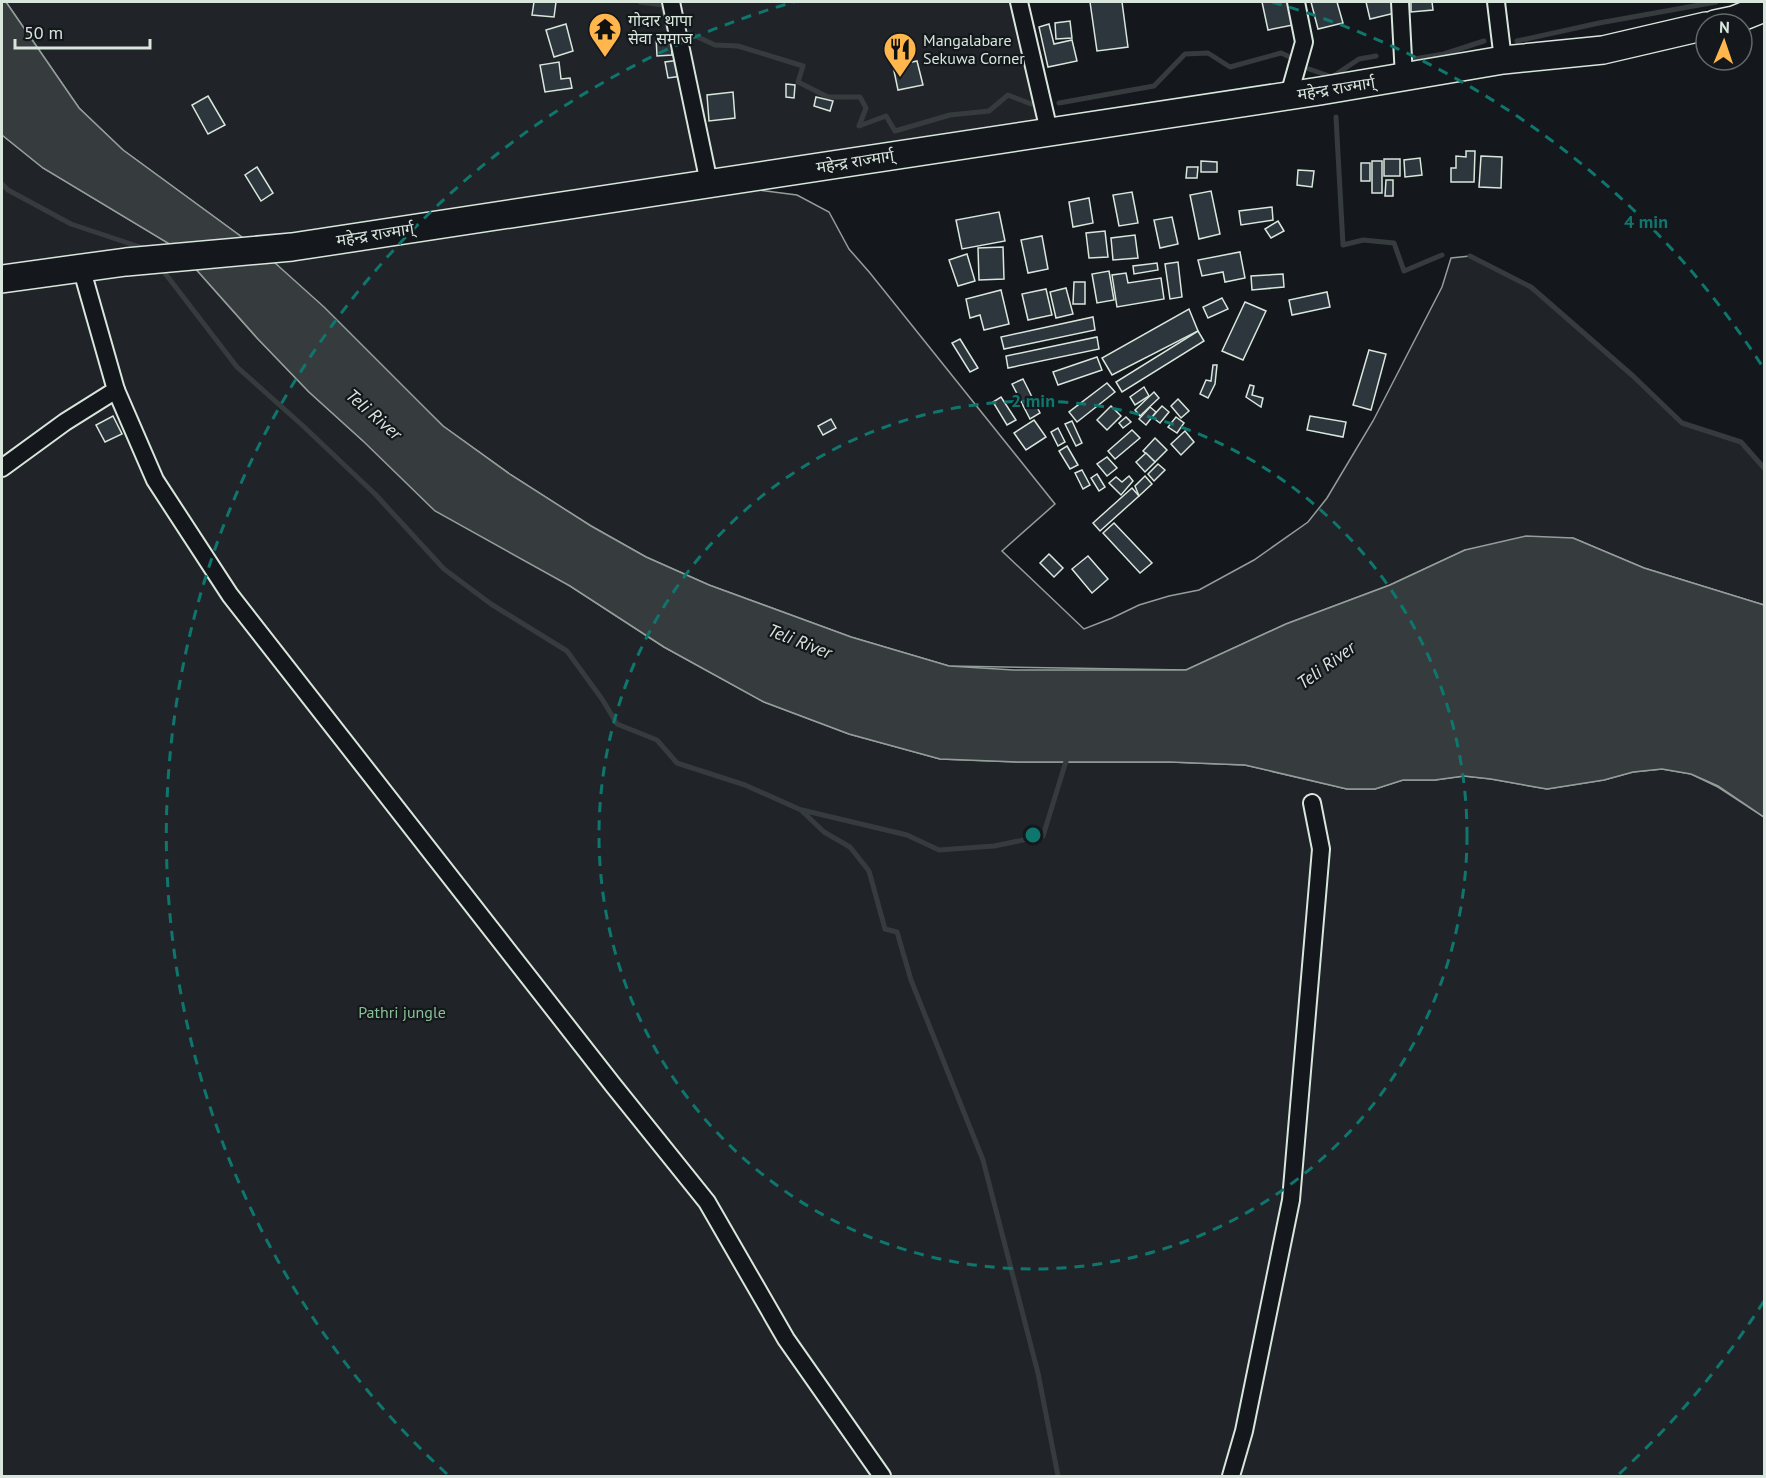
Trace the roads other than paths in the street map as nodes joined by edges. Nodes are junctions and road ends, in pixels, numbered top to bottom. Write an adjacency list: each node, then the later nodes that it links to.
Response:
1 (671, 2): 11 (street)
2 (1019, 2): 10 (street)
3 (1296, 2): 9 (street)
4 (1400, 2): 8 (street)
5 (1496, 2): 7 (street)
6 (1694, 29): 7 (highway, महेन्द्र राज्मार्ग्)
7 (1503, 60): 8 (highway, महेन्द्र राज्मार्ग्)
8 (1404, 76): 9 (highway, महेन्द्र राज्मार्ग्)
9 (1289, 95): 10 (highway, महेन्द्र राज्मार्ग्)
10 (1050, 131): 11 (highway, महेन्द्र राज्मार्ग्)
11 (709, 183): 12 (highway, महेन्द्र राज्मार्ग्)
12 (81, 267): 13 (highway, महेन्द्र राज्मार्ग्); 14 (street)
13 (2, 279)
14 (116, 390): 15 (street); 17 (street)
15 (2, 468)
16 (1312, 803): 18 (street)
17 (882, 1476)
18 (1231, 1476)

